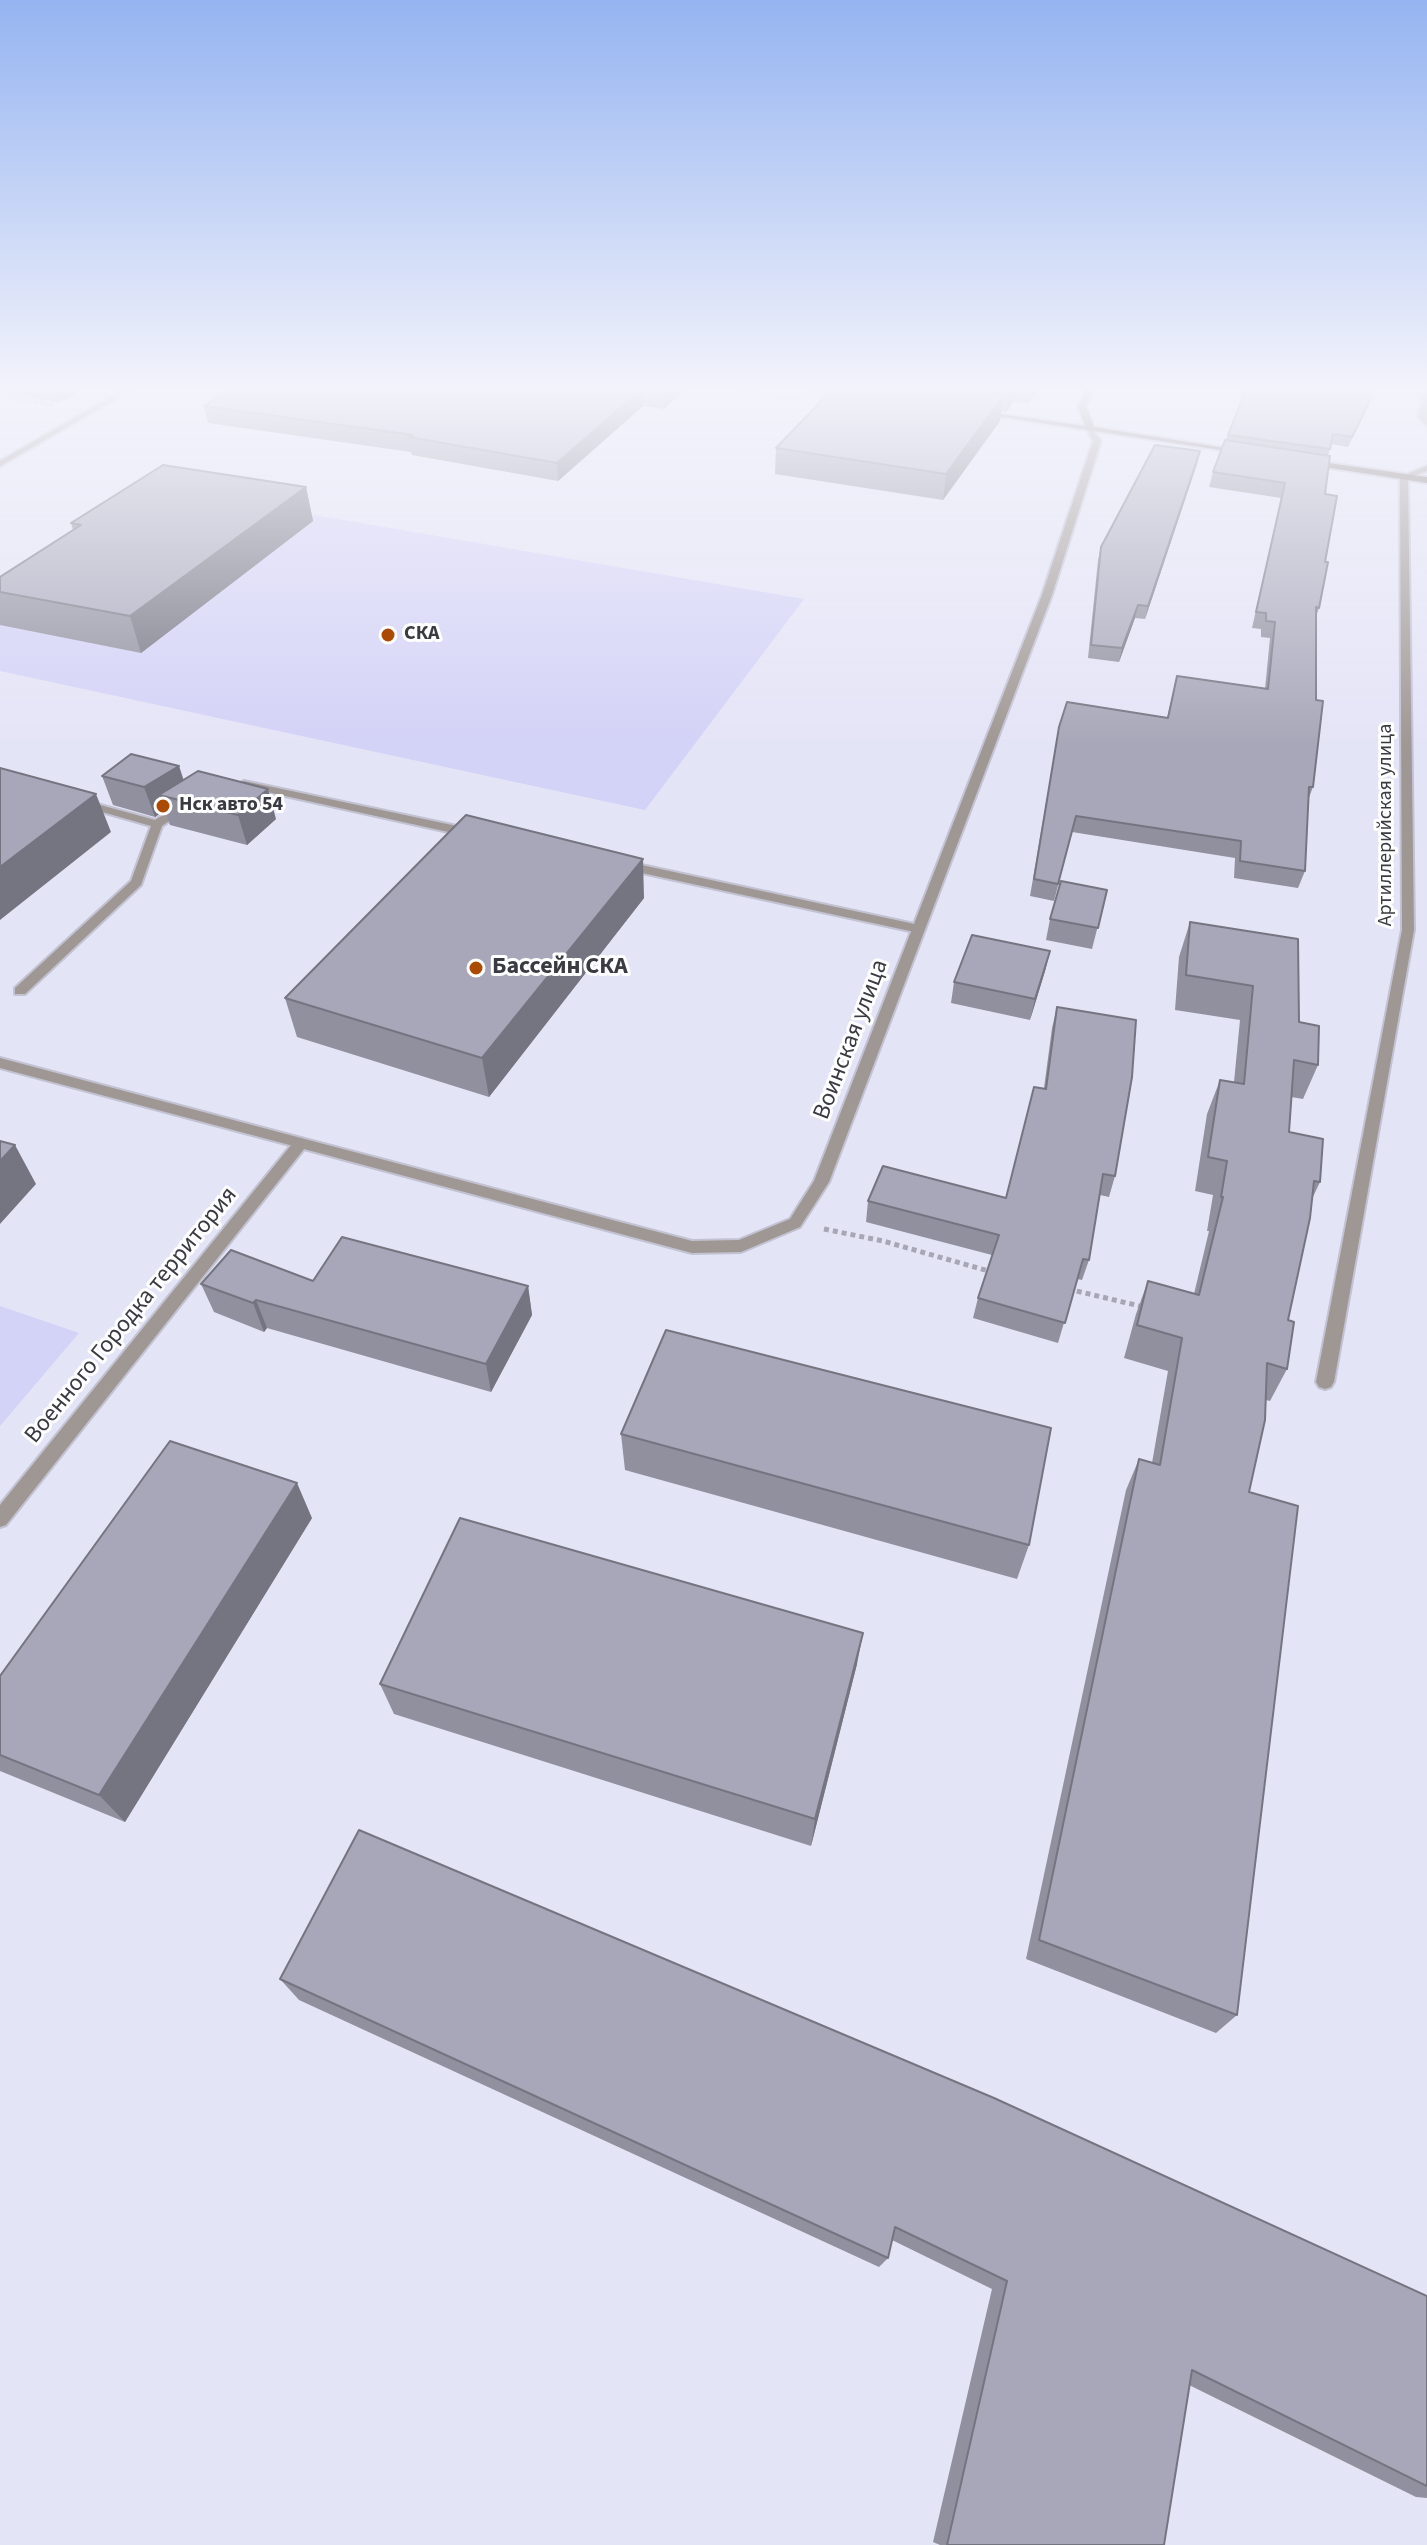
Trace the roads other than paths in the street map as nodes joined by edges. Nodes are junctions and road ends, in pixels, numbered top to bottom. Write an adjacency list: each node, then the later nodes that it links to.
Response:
1 (1075, 508): 9 (street, Воинская улица)
2 (1404, 508): 13 (street, Артиллерийская улица)
3 (225, 780): 7 (street)
4 (202, 795): 6 (street)
5 (71, 800): 6 (street)
6 (157, 824): 10 (street)
7 (487, 836)
8 (610, 862): 9 (street)
9 (919, 929): 12 (street, Воинская улица)
10 (20, 991)
11 (0, 1063): 12 (street)
12 (301, 1143): 14 (street, Военного Городка территория)
13 (1325, 1382)
14 (0, 1519)

